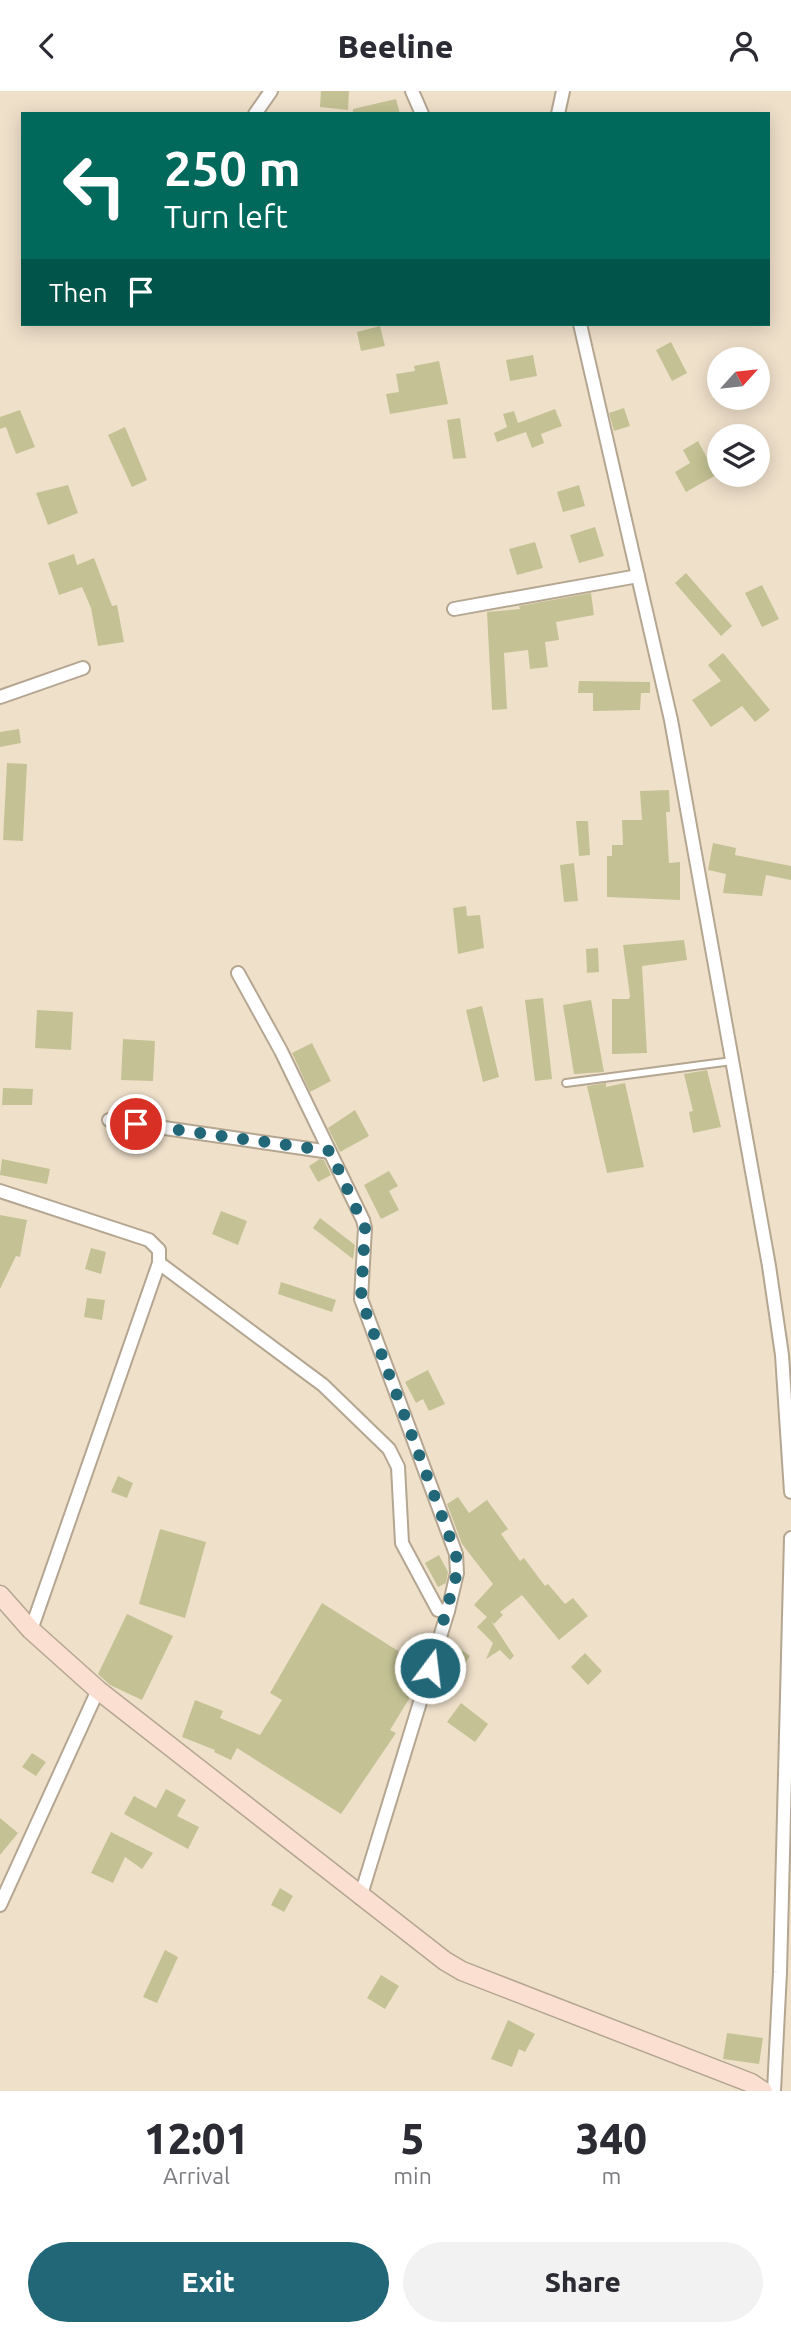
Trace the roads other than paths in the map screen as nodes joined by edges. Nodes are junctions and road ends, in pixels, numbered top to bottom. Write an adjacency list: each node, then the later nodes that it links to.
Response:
1 (271, 91): 4 (street)
2 (412, 91): 5 (street)
3 (563, 91): 6 (street)
4 (256, 112)
5 (421, 112)
6 (558, 112)
7 (580, 326): 8 (street)
8 (638, 576): 9 (street); 13 (street)
9 (454, 609)
10 (83, 667): 11 (street)
11 (0, 697)
12 (238, 972): 16 (street)
13 (732, 1061): 14 (lane); 19 (street)
14 (566, 1083)
15 (109, 1120): 16 (street)
16 (330, 1151): 22 (street)
17 (0, 1191): 18 (street)
18 (159, 1263): 22 (street); 23 (street)
19 (791, 1492)
20 (791, 1538): 28 (street)
21 (0, 1595): 23 (street)
22 (448, 1611): 25 (street)
23 (31, 1630): 24 (street)
24 (98, 1689): 25 (street); 26 (street)
25 (360, 1898): 29 (street)
26 (0, 1905)
27 (791, 2013): 28 (street)
28 (778, 2022): 30 (street)
29 (763, 2091)
30 (774, 2091)

